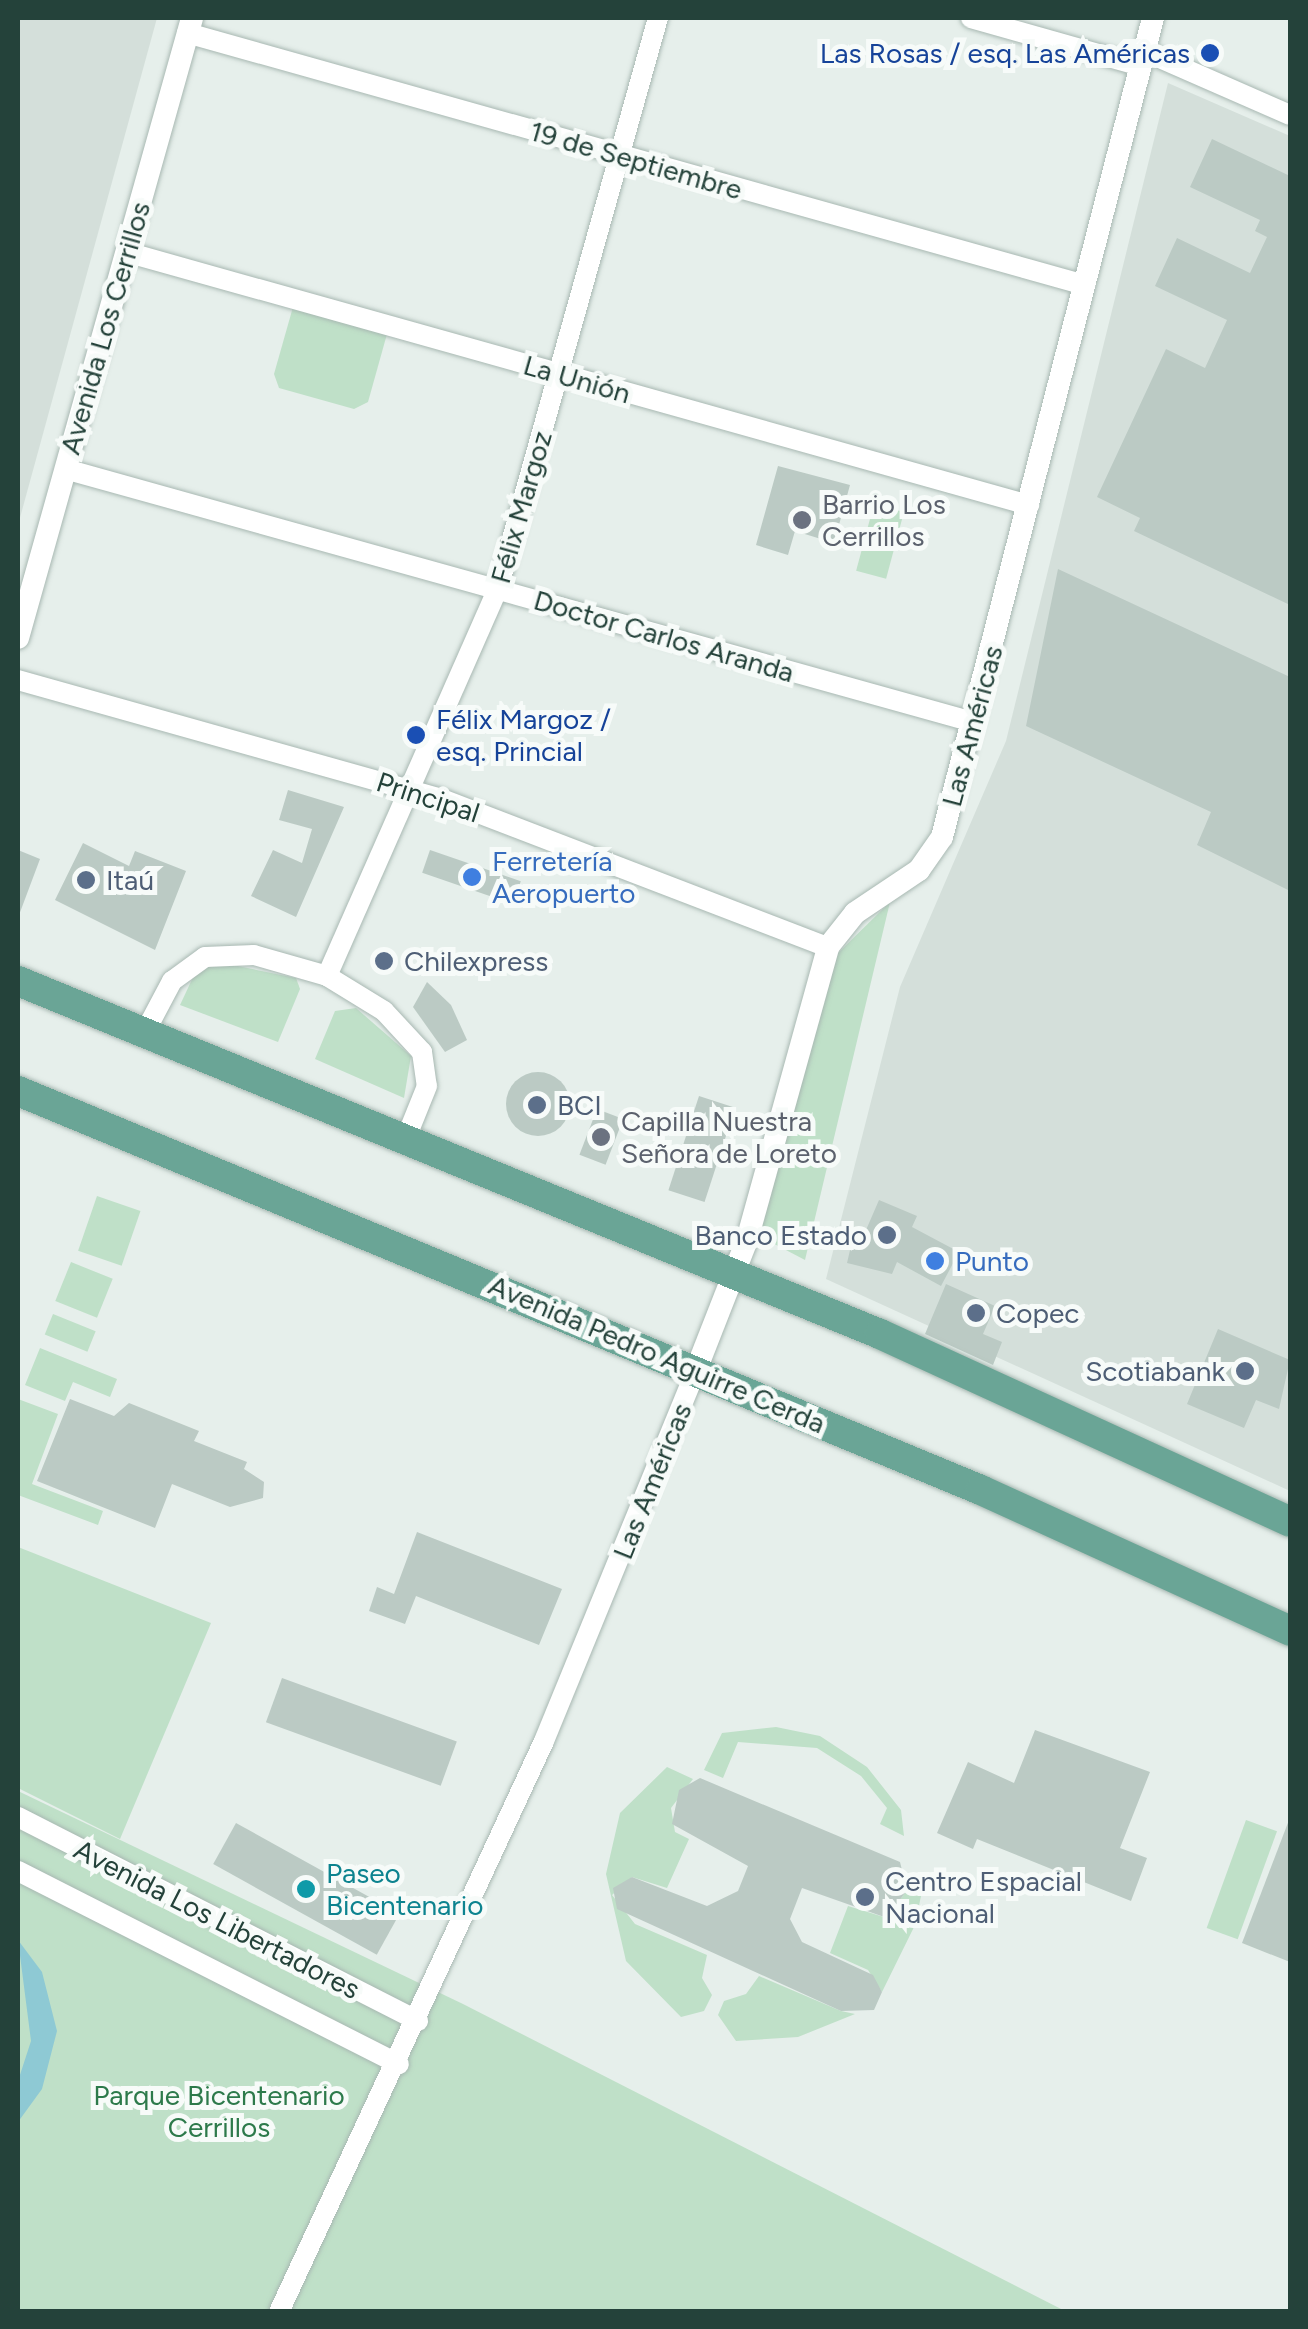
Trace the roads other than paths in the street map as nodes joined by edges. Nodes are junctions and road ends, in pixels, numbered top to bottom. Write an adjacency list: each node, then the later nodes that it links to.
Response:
1 (658, 18): 7 (street, Félix Margoz)
2 (971, 18): 5 (street)
3 (1153, 18): 5 (street, Las Américas)
4 (190, 25): 7 (street, 19 de Septiembre); 8 (street, Avenida Los Cerrillos)
5 (1142, 59): 6 (street); 9 (street, Las Américas)
6 (1290, 116)
7 (620, 156): 9 (street, 19 de Septiembre); 10 (street, Félix Margoz)
8 (126, 252): 10 (street, La Unión); 11 (street, Avenida Los Cerrillos)
9 (1085, 285): 12 (street, Las Américas)
10 (558, 374): 12 (street, La Unión); 13 (street, Félix Margoz)
11 (65, 468): 13 (street, Doctor Carlos Aranda); 14 (street, Avenida Los Cerrillos)
12 (1030, 505): 16 (street, Las Américas)
13 (498, 589): 16 (street, Doctor Carlos Aranda); 17 (street, Félix Margoz)
14 (18, 638)
15 (18, 680): 17 (street, Principal)
16 (974, 722): 18 (street, Las Américas)
17 (411, 789): 18 (street, Principal); 19 (street, Félix Margoz)
18 (828, 948): 24 (street, Las Américas)
19 (327, 976): 21 (street); 23 (street)
20 (18, 981): 21 (main road)
21 (145, 1032): 23 (main road)
22 (18, 1091): 25 (main road, Avenida Pedro Aguirre Cerda)
23 (406, 1138): 24 (main road)
24 (736, 1274): 25 (street, Las Américas); 26 (main road)
25 (696, 1370): 27 (main road, Avenida Pedro Aguirre Cerda); 30 (street, Las Américas)
26 (1290, 1522)
27 (1290, 1631)
28 (18, 1817): 30 (street, Avenida Los Libertadores)
29 (18, 1871): 31 (street, Avenida Los Libertadores)
30 (418, 2021): 31 (street, Las Américas)
31 (399, 2064): 32 (street, Las Américas)
32 (279, 2312)

